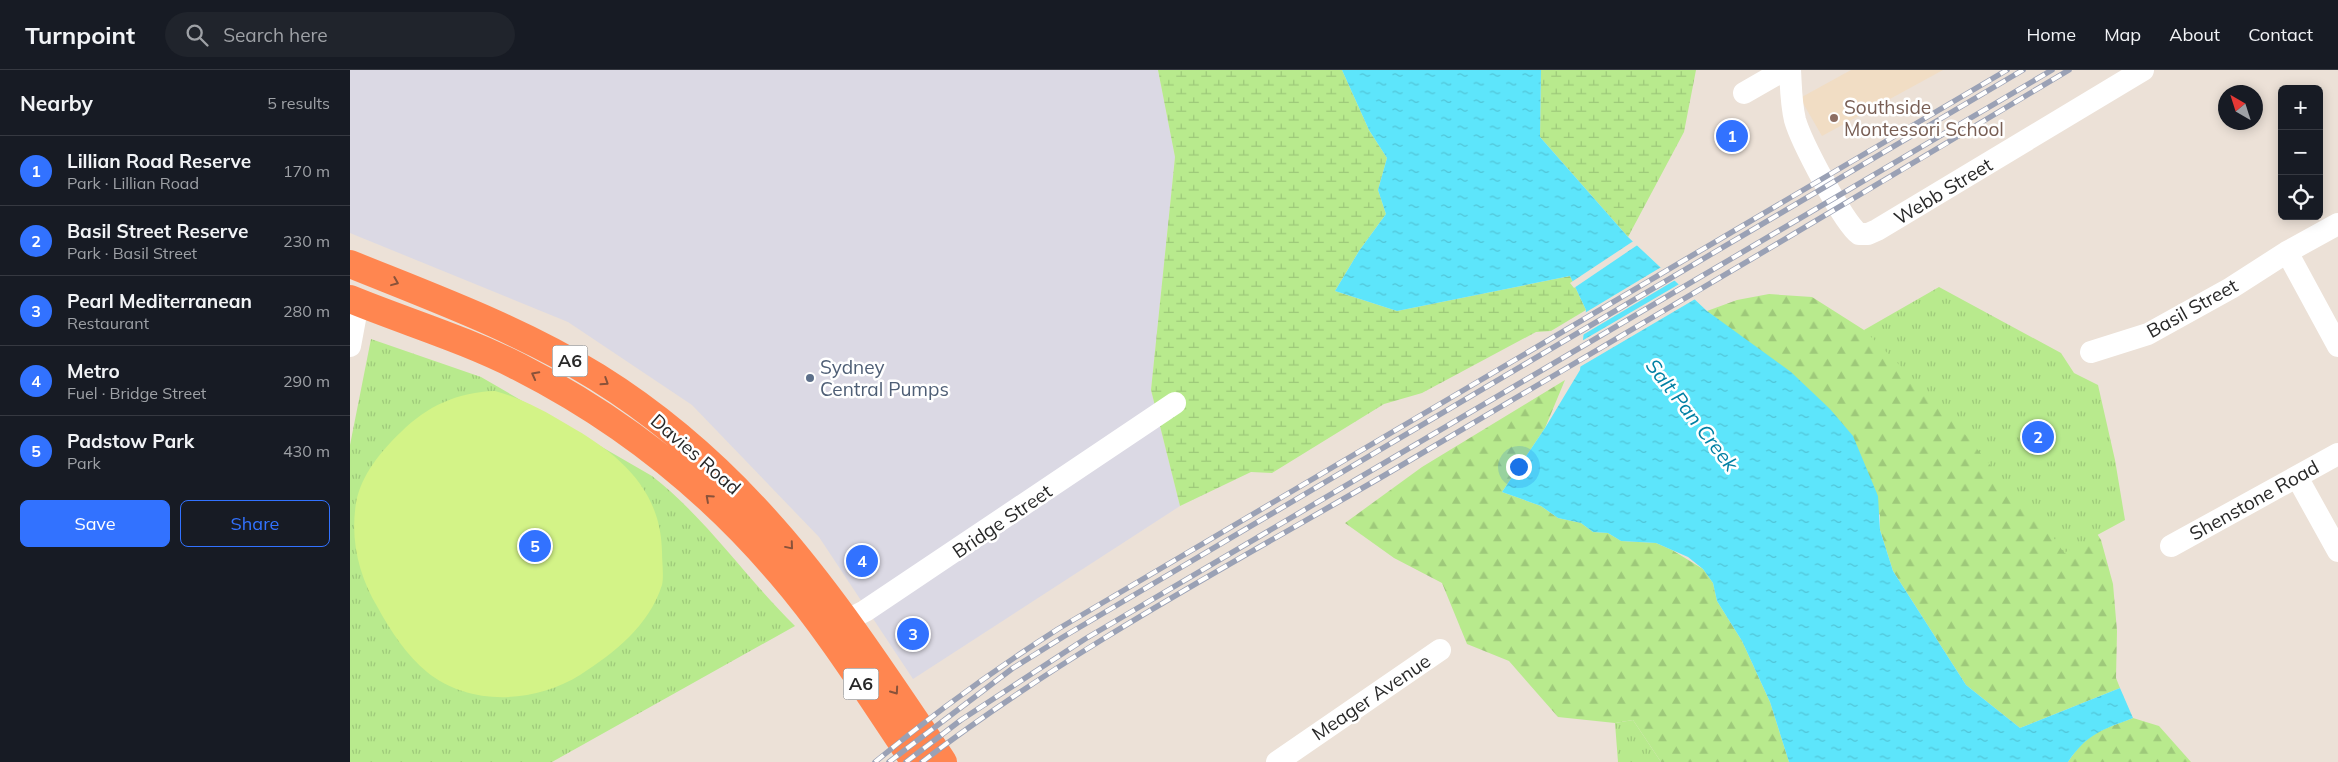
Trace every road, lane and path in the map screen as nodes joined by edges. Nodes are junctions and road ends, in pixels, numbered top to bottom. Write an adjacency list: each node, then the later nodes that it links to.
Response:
1 (1784, 70): 4 (street)
2 (1790, 70): 3 (street, Webb Street)
3 (2143, 70)
4 (1744, 93)
5 (2338, 224): 6 (street, Basil Street)
6 (2287, 252): 10 (street); 11 (street, Basil Street)
7 (350, 264): 17 (highway, Davies Road / A6, one-way to 17)
8 (353, 296): 9 (street); 17 (highway, Davies Road / A6, one-way to 8)
9 (350, 346)
10 (2338, 346)
11 (2091, 352)
12 (1175, 403): 17 (street, Bridge Street)
13 (2338, 454): 14 (street, Shenstone Road)
14 (2297, 477): 15 (street, Shenstone Road); 16 (street)
15 (2170, 546)
16 (2338, 551)
17 (836, 627): 19 (highway, Davies Road / A6)
18 (1440, 650): 22 (street, Meager Avenue)
19 (906, 728): 20 (highway, Davies Road / A6); 21 (highway, Davies Road / A6)
20 (943, 761)
21 (915, 762)
22 (1277, 762)

